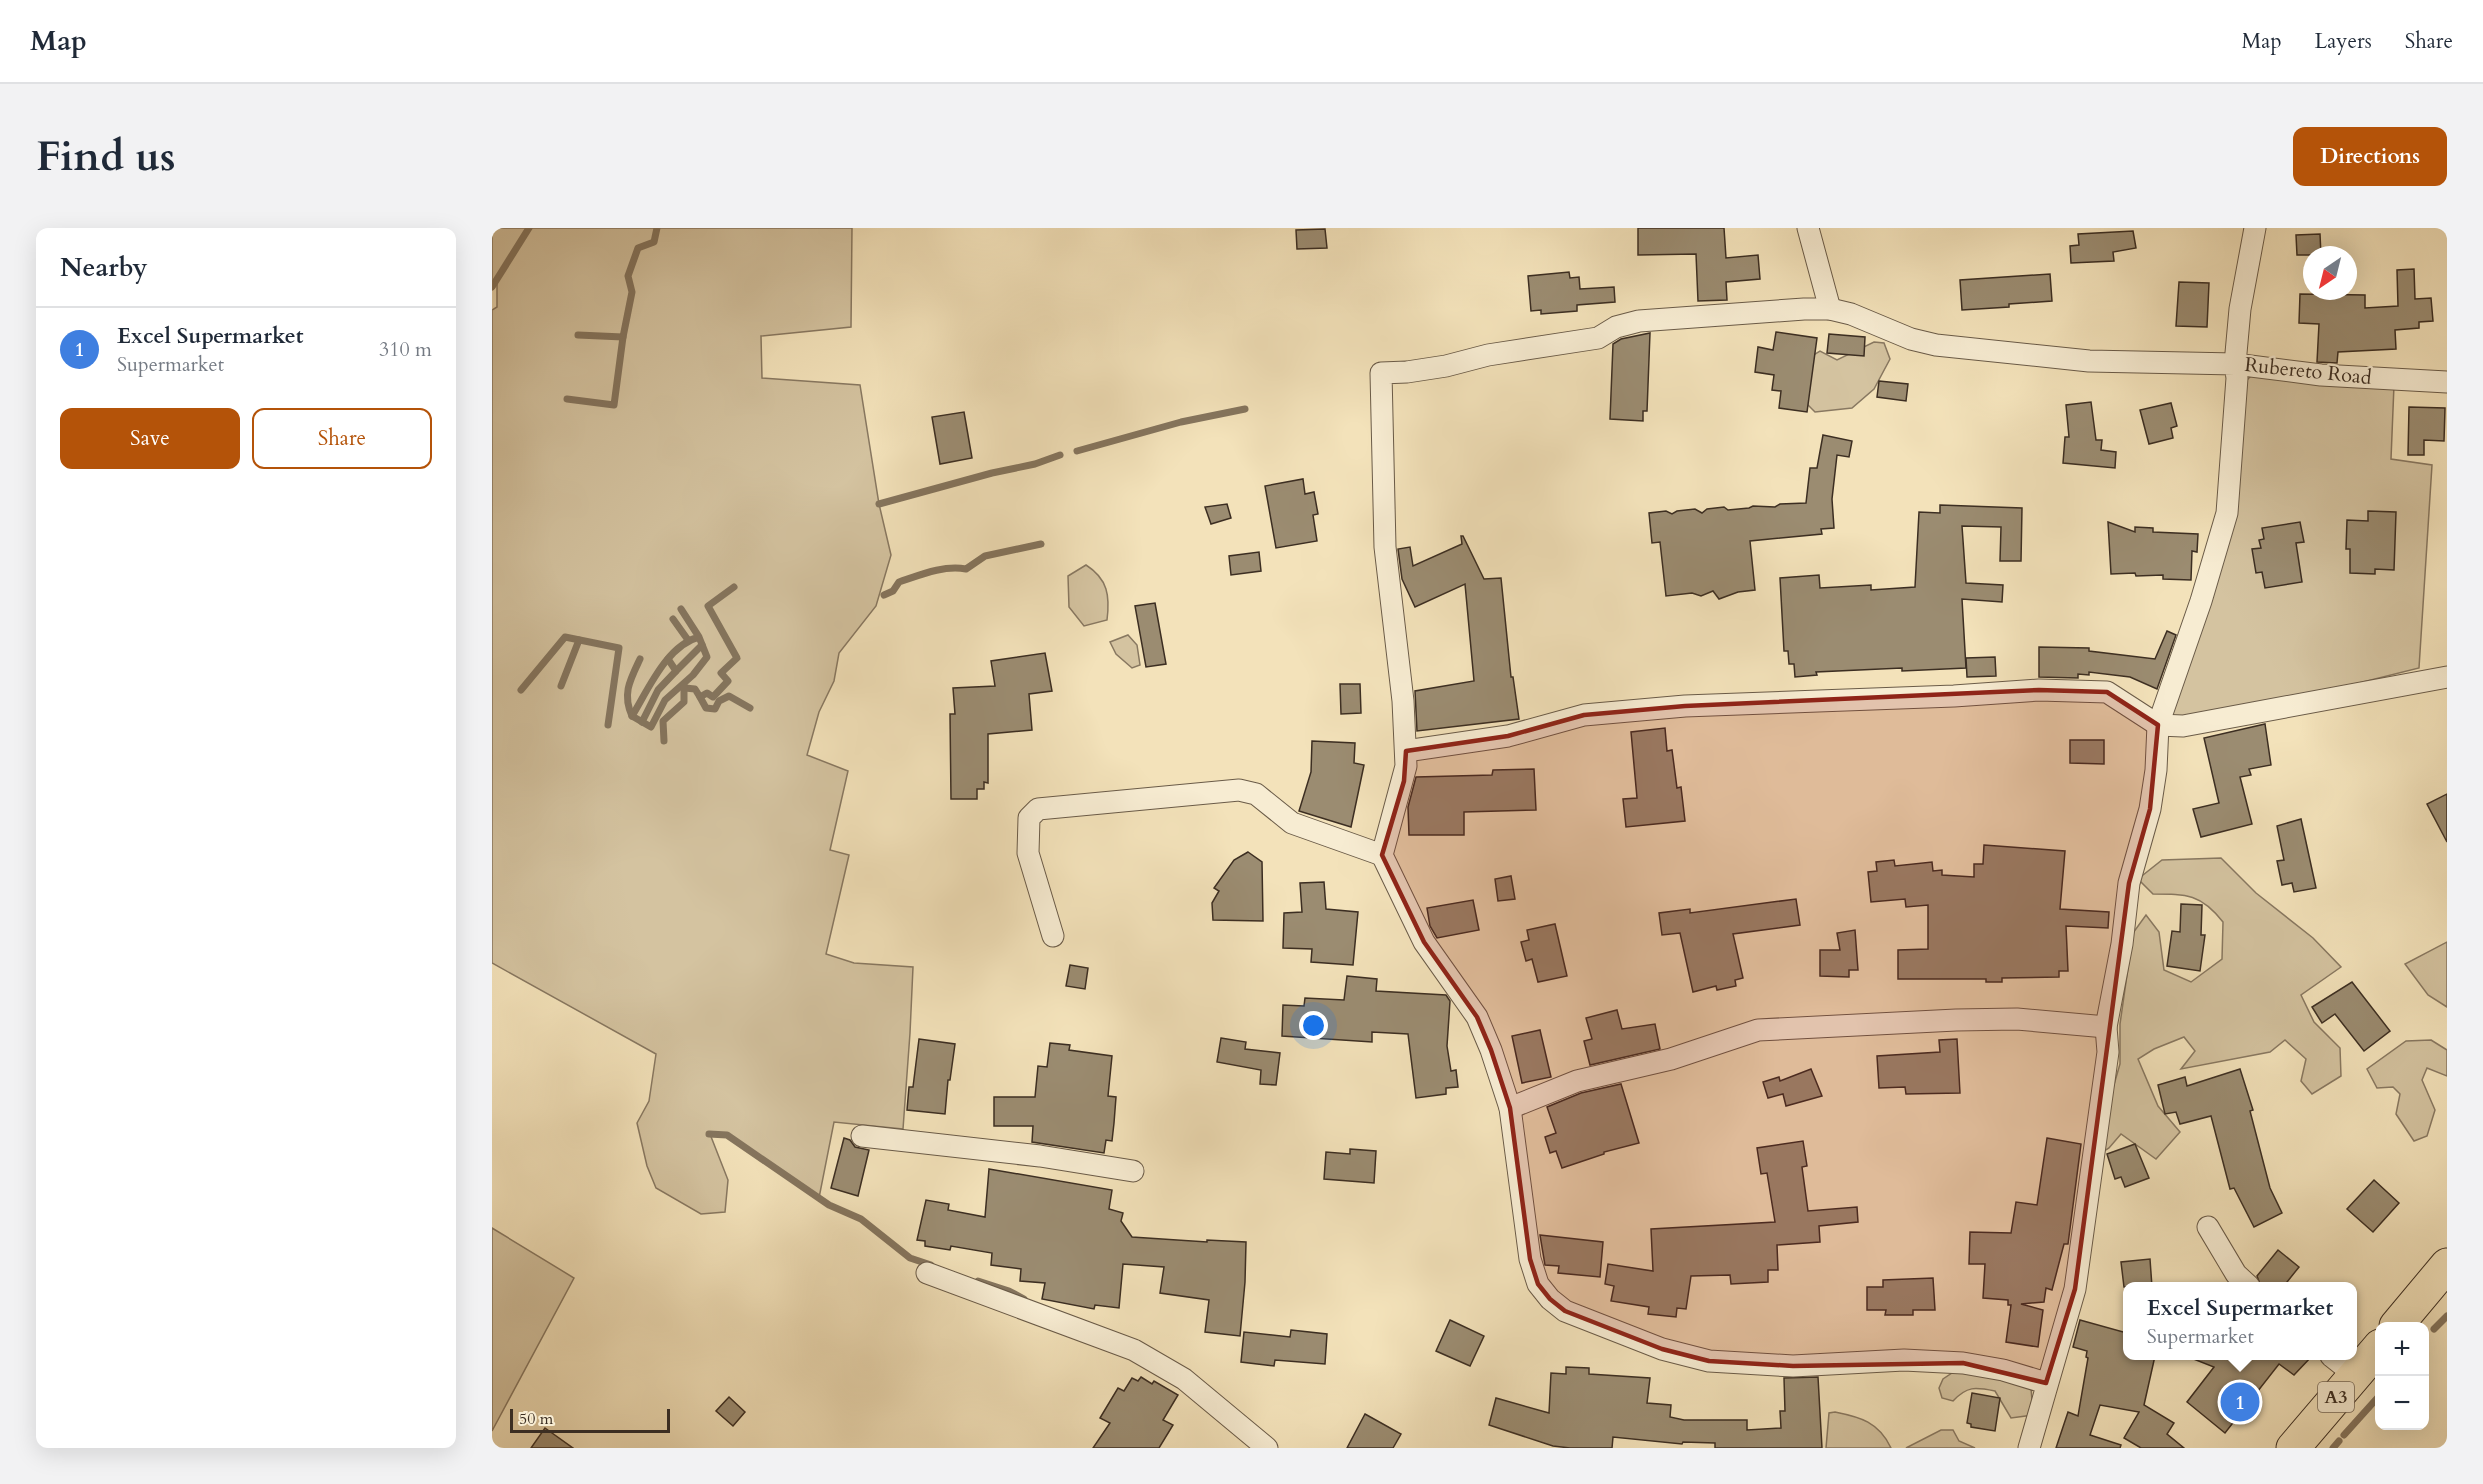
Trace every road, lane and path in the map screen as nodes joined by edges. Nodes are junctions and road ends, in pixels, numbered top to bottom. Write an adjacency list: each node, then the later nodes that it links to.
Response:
1 (1808, 228): 3 (street)
2 (2255, 228): 4 (street, Rubereto Road)
3 (1830, 309): 4 (street); 8 (street)
4 (2235, 364): 5 (street, Rubereto Road); 7 (street)
5 (2447, 382)
6 (2447, 677): 7 (street)
7 (2158, 725): 8 (street); 11 (street)
8 (1406, 751): 9 (street)
9 (1382, 855): 10 (street); 12 (street)
10 (1053, 936)
11 (2106, 1027): 12 (street); 23 (street)
12 (1510, 1108): 23 (street)
13 (862, 1136): 14 (street)
14 (1133, 1171)
15 (2208, 1227): 18 (street)
16 (2447, 1265): 19 (main road)
17 (927, 1273): 24 (street)
18 (2244, 1282)
19 (2399, 1322)
20 (2375, 1348): 21 (main road, A3)
21 (2357, 1358)
22 (2343, 1365): 26 (main road, A3)
23 (2046, 1383): 25 (street)
24 (1267, 1448)
25 (2029, 1448)
26 (2293, 1448)

